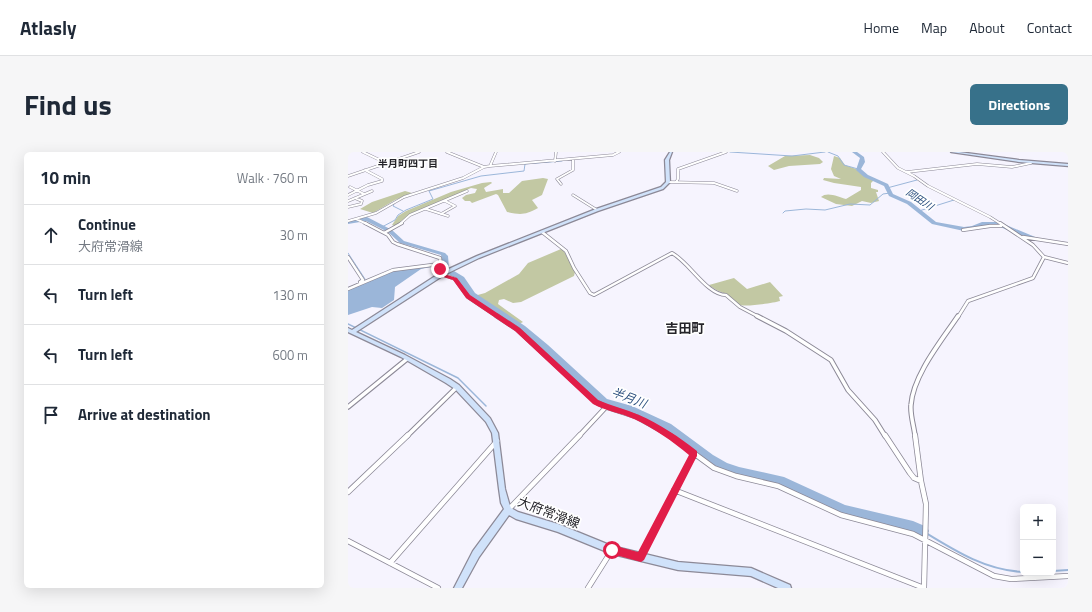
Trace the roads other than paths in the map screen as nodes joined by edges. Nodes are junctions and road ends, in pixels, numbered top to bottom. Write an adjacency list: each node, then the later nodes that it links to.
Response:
1 (363, 152): 15 (street)
2 (419, 152): 15 (street)
3 (447, 152): 19 (street)
4 (496, 152): 18 (street)
5 (556, 152): 14 (street)
6 (603, 152): 12 (street)
7 (619, 152): 12 (street)
8 (671, 152): 23 (street)
9 (726, 152): 24 (street)
10 (883, 152): 21 (street)
11 (952, 152): 16 (street)
12 (604, 156): 13 (street)
13 (573, 159): 14 (street); 25 (street)
14 (555, 160): 18 (street)
15 (386, 163): 20 (street)
16 (1031, 163): 17 (street); 21 (street)
17 (1068, 165)
18 (490, 166): 19 (street)
19 (484, 167): 42 (street)
20 (365, 170): 22 (street); 27 (street)
21 (906, 172): 44 (street)
22 (348, 176)
23 (668, 182): 24 (street); 39 (street)
24 (676, 182): 30 (street)
25 (561, 184)
26 (350, 187): 27 (street)
27 (356, 191): 31 (street); 32 (street)
28 (372, 191): 32 (street)
29 (467, 191): 36 (street)
30 (737, 191)
31 (348, 194)
32 (364, 194): 34 (street)
33 (573, 195): 39 (street)
34 (355, 198): 35 (street); 37 (street)
35 (348, 201)
36 (445, 201): 38 (street); 40 (street)
37 (348, 206)
38 (426, 209): 40 (street); 46 (street)
39 (597, 210): 47 (street)
40 (441, 214): 41 (street)
41 (448, 216)
42 (358, 220): 43 (street); 46 (street)
43 (348, 221)
44 (1001, 225): 45 (street); 48 (street)
45 (963, 230)
46 (386, 232): 53 (street)
47 (542, 232): 54 (street); 63 (street)
48 (1020, 237): 49 (street); 51 (street)
49 (1068, 244)
50 (348, 257): 55 (street)
51 (1044, 257): 52 (street); 63 (street)
52 (1068, 263)
53 (440, 264): 54 (street); 55 (street)
54 (444, 274): 56 (street); 60 (street)
55 (349, 289)
56 (351, 330): 57 (street, 大府常滑線)
57 (407, 359): 58 (street, 大府常滑線); 59 (street)
58 (457, 387): 61 (street, 大府常滑線); 65 (street)
59 (348, 407)
60 (606, 407): 62 (street); 66 (street)
61 (497, 441): 66 (street, 大府常滑線); 71 (street)
62 (694, 454): 64 (street); 67 (street)
63 (921, 481): 67 (street)
64 (674, 490): 70 (street); 77 (street)
65 (348, 492)
66 (508, 510): 69 (street, 大府常滑線); 74 (street)
67 (926, 538): 72 (street); 77 (street)
68 (348, 541): 71 (street)
69 (612, 550): 70 (street, 大府常滑線); 75 (street)
70 (641, 557): 76 (street, 大府常滑線)
71 (390, 563): 73 (street)
72 (1068, 576)
73 (438, 588)
74 (458, 588)
75 (588, 588)
76 (787, 588)
77 (924, 588)

